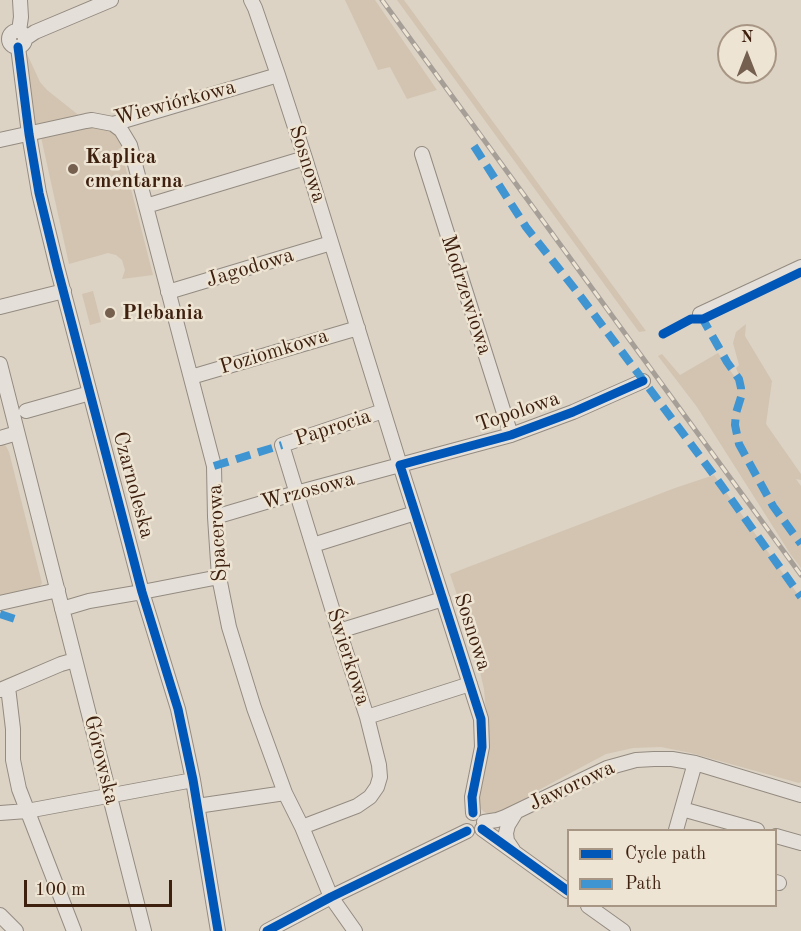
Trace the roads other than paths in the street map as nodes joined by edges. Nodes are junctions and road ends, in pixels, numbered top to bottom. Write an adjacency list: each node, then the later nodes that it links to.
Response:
1 (20, 0): 4 (street)
2 (111, 0): 4 (street)
3 (251, 0): 5 (street, Sosnowa)
4 (14, 39): 7 (street, Czarnoleska)
5 (278, 75): 6 (street, Wiewiórkowa); 10 (street, Sosnowa)
6 (113, 124): 7 (street, Wiewiórkowa); 11 (street, Spacerowa)
7 (29, 134): 8 (street, Wiewiórkowa); 14 (street, Czarnoleska)
8 (0, 140)
9 (422, 154): 26 (street, Modrzewiowa)
10 (305, 158): 11 (street); 12 (street, Sosnowa)
11 (146, 206): 15 (street, Spacerowa)
12 (332, 243): 15 (street, Jagodowa); 18 (street, Sosnowa)
13 (801, 267): 17 (street)
14 (64, 291): 16 (street); 22 (street, Czarnoleska)
15 (168, 292): 20 (street, Spacerowa)
16 (0, 308)
17 (700, 314)
18 (358, 328): 20 (street, Poziomkowa); 24 (street, Sosnowa)
19 (0, 364): 25 (street, Górowska)
20 (191, 377): 32 (street, Spacerowa)
21 (643, 381): 26 (street, Topolowa)
22 (90, 393): 23 (street); 36 (street, Czarnoleska)
23 (26, 411)
24 (383, 411): 28 (street, Paprocia); 29 (street, Sosnowa)
25 (17, 433): 27 (street); 35 (street, Górowska)
26 (511, 435): 29 (street, Topolowa)
27 (0, 438)
28 (282, 445): 30 (street, Świerkowa)
29 (400, 465): 30 (street, Wrzosowa); 31 (street, Sosnowa)
30 (296, 493): 32 (street, Wrzosowa); 33 (street, Świerkowa)
31 (416, 513): 33 (street); 37 (street, Sosnowa)
32 (215, 516): 34 (street, Spacerowa)
33 (313, 545): 40 (street, Świerkowa)
34 (219, 577): 36 (street); 47 (street, Spacerowa)
35 (58, 590): 38 (street); 39 (street, Górowska)
36 (142, 592): 39 (street); 46 (street, Czarnoleska)
37 (443, 599): 40 (street); 42 (street, Sosnowa)
38 (0, 603)
39 (62, 609): 41 (street, Górowska)
40 (339, 631): 44 (street, Świerkowa)
41 (75, 660): 43 (street); 49 (street, Górowska)
42 (470, 684): 44 (street); 55 (street, Sosnowa)
43 (4, 689): 52 (street)
44 (368, 717): 56 (street, Świerkowa)
45 (694, 764): 48 (street, Jaworowa); 51 (street); 53 (street, Jaworowa)
46 (193, 780): 49 (street); 50 (street, Czarnoleska)
47 (285, 793): 50 (street); 56 (street, Spacerowa)
48 (801, 795)
49 (110, 796): 52 (street); 68 (street, Górowska)
50 (197, 806): 69 (street, Czarnoleska)
51 (682, 809): 57 (street); 58 (street)
52 (27, 811): 54 (street); 67 (street)
53 (516, 812): 55 (street, Jaworowa); 61 (street)
54 (0, 813)
55 (480, 821): 61 (street); 63 (street, Sosnowa)
56 (302, 827): 63 (street, Spacerowa)
57 (677, 829)
58 (750, 829)
59 (777, 836): 60 (street)
60 (801, 843)
61 (517, 854): 62 (street)
62 (567, 890)
63 (331, 897): 70 (street); 71 (street, Spacerowa)
64 (589, 907): 72 (street)
65 (0, 915): 66 (street)
66 (16, 931)
67 (74, 931)
68 (144, 931)
69 (218, 931)
70 (267, 931)
71 (355, 931)
72 (623, 931)

